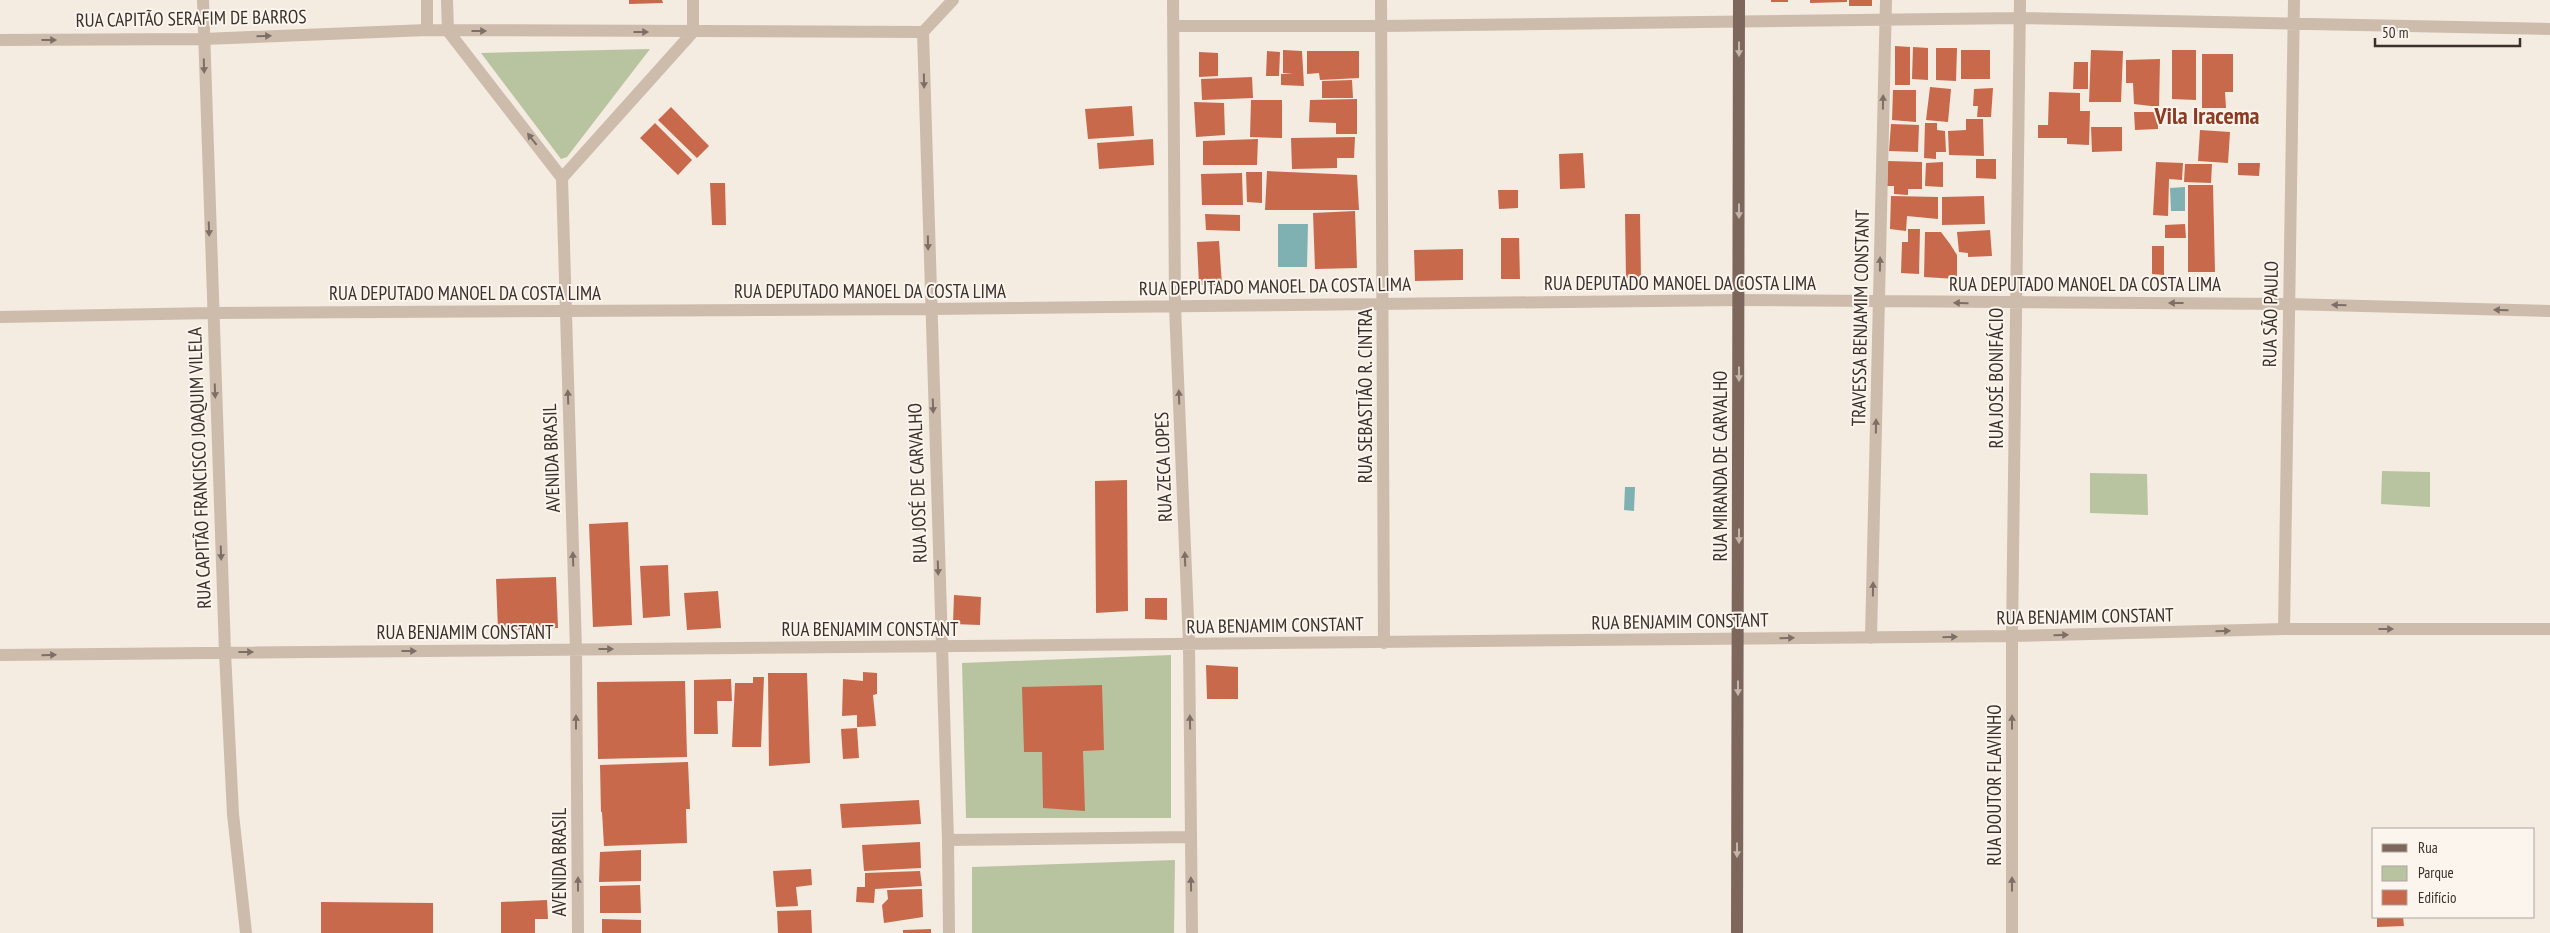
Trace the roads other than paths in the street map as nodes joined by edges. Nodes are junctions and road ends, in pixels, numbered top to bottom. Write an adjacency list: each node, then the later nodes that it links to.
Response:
1 (203, 0): 23 (street, RUA CAPITÃO FRANCISCO JOAQUIM VILELA)
2 (426, 0): 19 (street)
3 (448, 0): 20 (street)
4 (693, 0): 21 (street)
5 (953, 0): 22 (street)
6 (1173, 0): 16 (street, RUA ZECA LOPES)
7 (1381, 0): 17 (street, RUA SEBASTIÃO R. CINTRA)
8 (1739, 0): 15 (main road, RUA MIRANDA DE CARVALHO)
9 (1886, 0): 13 (street, TRAVESSA BENJAMIM CONSTANT)
10 (2020, 0): 12 (street, RUA JOSÉ BONIFÁCIO)
11 (2294, 0): 14 (street, RUA SÃO PAULO)
12 (2020, 18): 13 (street); 14 (street); 29 (street, RUA JOSÉ BONIFÁCIO)
13 (1885, 20): 15 (street); 27 (street, TRAVESSA BENJAMIM CONSTANT, one-way to 13)
14 (2294, 22): 18 (street); 30 (street, RUA SÃO PAULO)
15 (1739, 23): 17 (street); 26 (main road, RUA MIRANDA DE CARVALHO, one-way to 26)
16 (1173, 26): 17 (street); 31 (street, RUA ZECA LOPES)
17 (1382, 26): 28 (street, RUA SEBASTIÃO R. CINTRA)
18 (2550, 29)
19 (427, 30): 20 (street, RUA CAPITÃO SERAFIM DE BARROS); 23 (street, RUA CAPITÃO SERAFIM DE BARROS, one-way to 19)
20 (448, 31): 21 (street, RUA CAPITÃO SERAFIM DE BARROS, one-way to 21); 25 (street, one-way to 20)
21 (693, 32): 22 (street, RUA CAPITÃO SERAFIM DE BARROS); 25 (street)
22 (923, 32): 32 (street, RUA JOSÉ DE CARVALHO, one-way to 32)
23 (203, 39): 24 (street, RUA CAPITÃO SERAFIM DE BARROS, one-way to 23); 35 (street, RUA CAPITÃO FRANCISCO JOAQUIM VILELA, one-way to 35)
24 (0, 40)
25 (562, 178): 33 (street, AVENIDA BRASIL)
26 (1739, 300): 27 (street, RUA DEPUTADO MANOEL DA COSTA LIMA); 28 (street, RUA DEPUTADO MANOEL DA COSTA LIMA); 41 (main road, RUA MIRANDA DE CARVALHO, one-way to 41)
27 (1879, 302): 29 (street, RUA DEPUTADO MANOEL DA COSTA LIMA, one-way to 27); 40 (street, TRAVESSA BENJAMIM CONSTANT, one-way to 27)
28 (1384, 303): 31 (street, RUA DEPUTADO MANOEL DA COSTA LIMA); 42 (street, RUA SEBASTIÃO R. CINTRA)
29 (2015, 303): 30 (street, RUA DEPUTADO MANOEL DA COSTA LIMA, one-way to 29); 39 (street, RUA JOSÉ BONIFÁCIO)
30 (2288, 304): 34 (street, RUA DEPUTADO MANOEL DA COSTA LIMA, one-way to 30); 38 (street, RUA SÃO PAULO)
31 (1175, 307): 32 (street, RUA DEPUTADO MANOEL DA COSTA LIMA); 43 (street, RUA ZECA LOPES, one-way to 31)
32 (930, 309): 33 (street, RUA DEPUTADO MANOEL DA COSTA LIMA); 44 (street, RUA JOSÉ DE CARVALHO, one-way to 44)
33 (565, 311): 35 (street, RUA DEPUTADO MANOEL DA COSTA LIMA); 45 (street, AVENIDA BRASIL, one-way to 33)
34 (2550, 311)
35 (212, 313): 36 (street, RUA DEPUTADO MANOEL DA COSTA LIMA); 46 (street, RUA CAPITÃO FRANCISCO JOAQUIM VILELA, one-way to 46)
36 (0, 317)
37 (2550, 629): 38 (street, RUA BENJAMIM CONSTANT, one-way to 37)
38 (2284, 630): 39 (street, RUA BENJAMIM CONSTANT, one-way to 38)
39 (2012, 636): 40 (street, RUA BENJAMIM CONSTANT, one-way to 39); 55 (street, RUA DOUTOR FLAVINHO, one-way to 39)
40 (1872, 638): 41 (street, RUA BENJAMIM CONSTANT, one-way to 40)
41 (1739, 639): 42 (street, RUA BENJAMIM CONSTANT); 54 (main road, RUA MIRANDA DE CARVALHO, one-way to 54)
42 (1384, 643): 43 (street, RUA BENJAMIM CONSTANT)
43 (1189, 644): 44 (street, RUA BENJAMIM CONSTANT); 48 (street, RUA ZECA LOPES, one-way to 43)
44 (941, 647): 45 (street, RUA BENJAMIM CONSTANT, one-way to 44); 49 (street, RUA JOSÉ DE CARVALHO)
45 (576, 650): 46 (street, RUA BENJAMIM CONSTANT, one-way to 45); 51 (street, AVENIDA BRASIL, one-way to 45)
46 (225, 652): 47 (street, RUA BENJAMIM CONSTANT, one-way to 46); 50 (street, RUA CAPITÃO FRANCISCO JOAQUIM VILELA)
47 (0, 655)
48 (1190, 837): 49 (street); 53 (street, RUA ZECA LOPES, one-way to 48)
49 (948, 840): 52 (street, RUA JOSÉ DE CARVALHO)
50 (246, 933)
51 (578, 933)
52 (948, 933)
53 (1192, 933)
54 (1737, 933)
55 (2012, 933)

